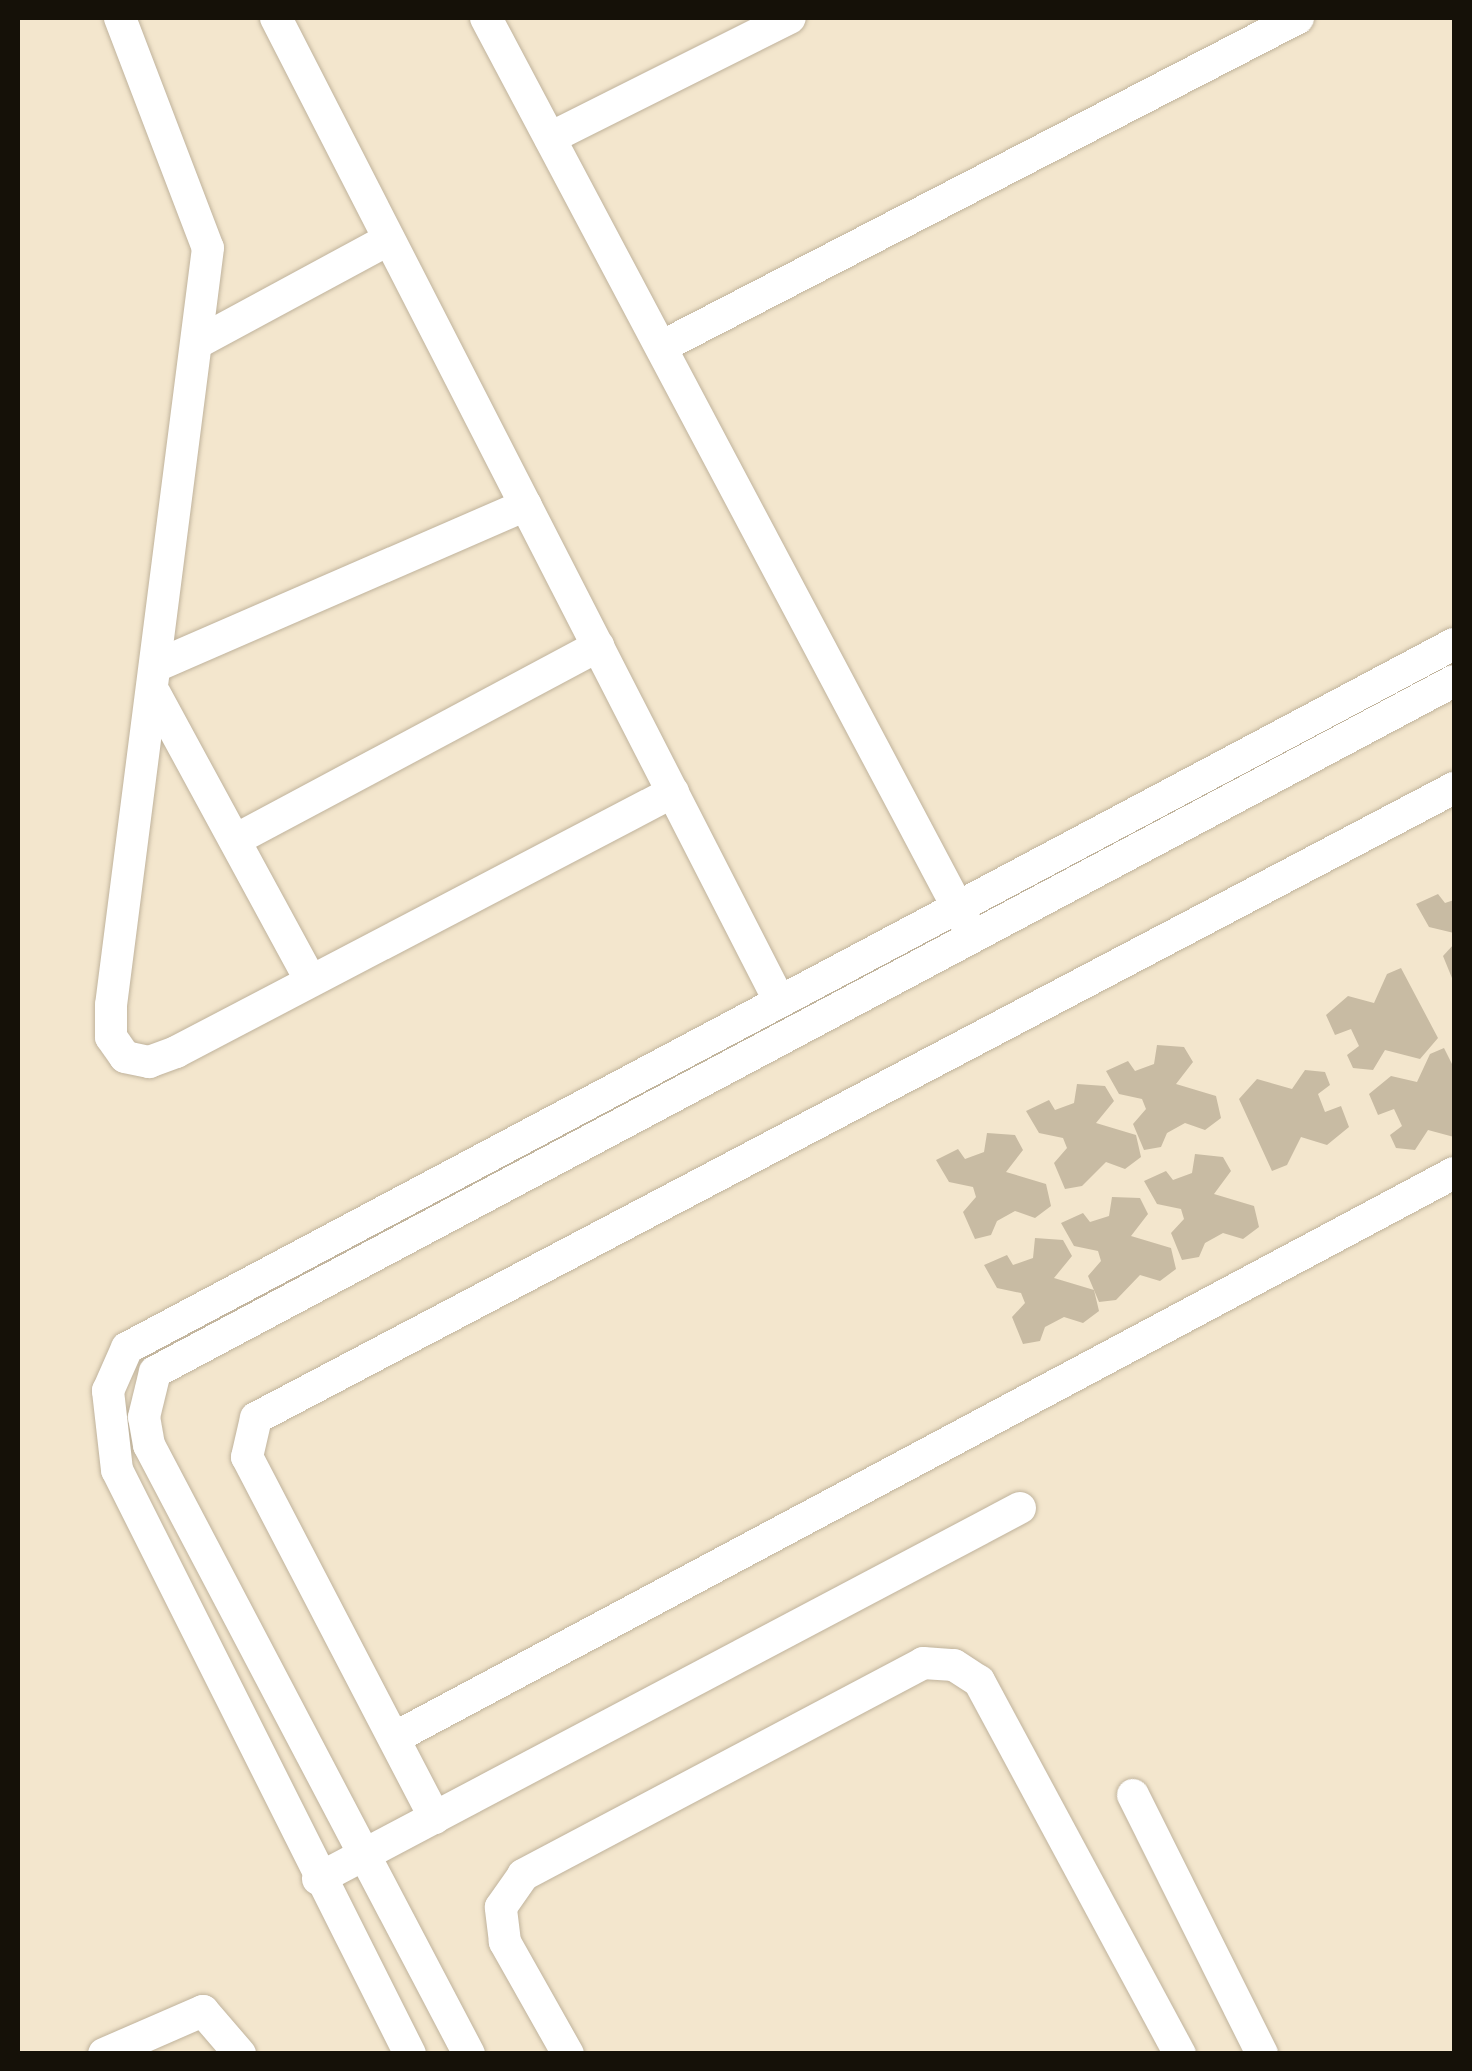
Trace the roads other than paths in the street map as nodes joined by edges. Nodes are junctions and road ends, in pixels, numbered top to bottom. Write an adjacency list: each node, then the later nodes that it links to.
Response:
1 (120, 18): 8 (street)
2 (276, 18): 7 (street)
3 (486, 18): 6 (street)
4 (790, 18): 6 (street)
5 (1298, 18): 9 (street)
6 (550, 138): 9 (street)
7 (389, 239): 8 (street); 10 (street)
8 (196, 343): 13 (street)
9 (660, 347): 18 (street)
10 (526, 505): 12 (street); 13 (street)
11 (1454, 644): 18 (street)
12 (598, 646): 16 (street); 17 (street)
13 (156, 680): 17 (street); 20 (street)
14 (1454, 681): 19 (street)
15 (1454, 788): 24 (street)
16 (672, 792): 20 (street); 21 (street)
17 (235, 840): 20 (street)
18 (957, 906): 19 (street); 21 (street)
19 (973, 936): 27 (street)
20 (310, 979)
21 (777, 996): 28 (street)
22 (1454, 1173): 24 (street)
23 (1020, 1508): 26 (street)
24 (394, 1738): 26 (street)
25 (1133, 1795): 35 (street)
26 (436, 1818): 27 (street)
27 (364, 1855): 28 (street); 32 (street)
28 (318, 1879): 31 (street)
29 (104, 2054): 30 (street)
30 (240, 2054)
31 (410, 2054)
32 (469, 2054)
33 (568, 2054): 34 (street)
34 (1180, 2054)
35 (1262, 2054)

